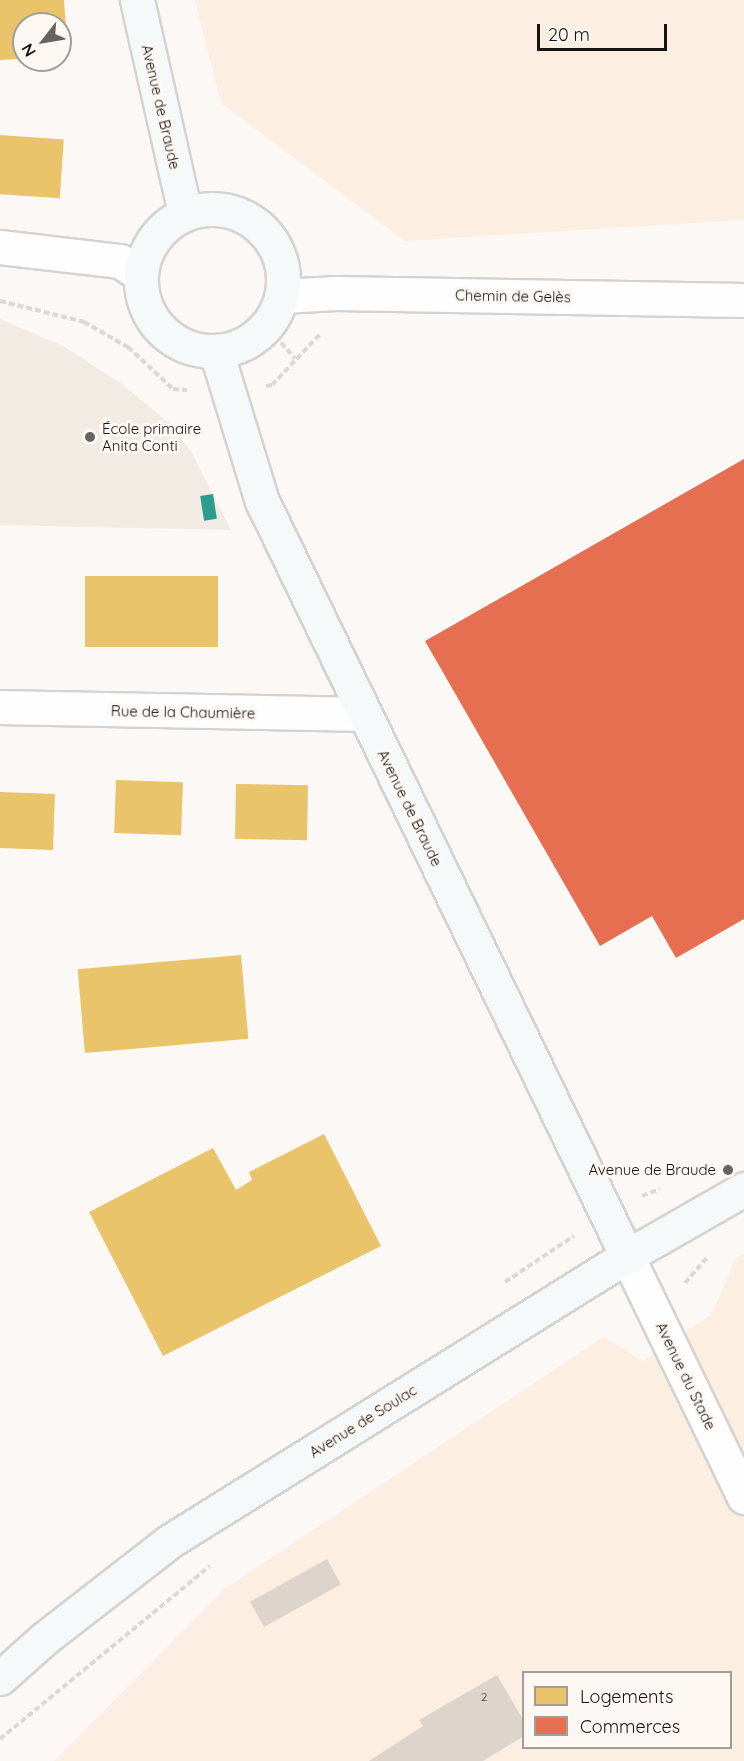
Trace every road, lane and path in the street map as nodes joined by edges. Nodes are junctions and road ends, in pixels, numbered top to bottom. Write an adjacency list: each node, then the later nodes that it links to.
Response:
1 (137, 0): 2 (street, Avenue de Braude)
2 (185, 213): 4 (street); 5 (street)
3 (0, 247): 4 (street)
4 (141, 275): 10 (street)
5 (282, 296): 6 (street, Chemin de Gelès); 8 (street)
6 (744, 300)
7 (0, 301): 12 (path)
8 (267, 326): 10 (street); 11 (path)
9 (325, 328): 11 (path)
10 (216, 351): 12 (street, Avenue de Braude)
11 (295, 357): 12 (path)
12 (225, 391): 14 (street, Avenue de Braude)
13 (0, 707): 14 (street, Rue de la Chaumière)
14 (365, 714): 17 (street, Avenue de Braude)
15 (744, 1189): 17 (street, Avenue de Soulac)
16 (717, 1251): 18 (path)
17 (627, 1256): 18 (street, Avenue du Stade); 21 (street, Avenue de Soulac)
18 (656, 1315): 19 (street, Avenue du Stade)
19 (744, 1497)
20 (220, 1560): 22 (path)
21 (0, 1678)
22 (0, 1739)

